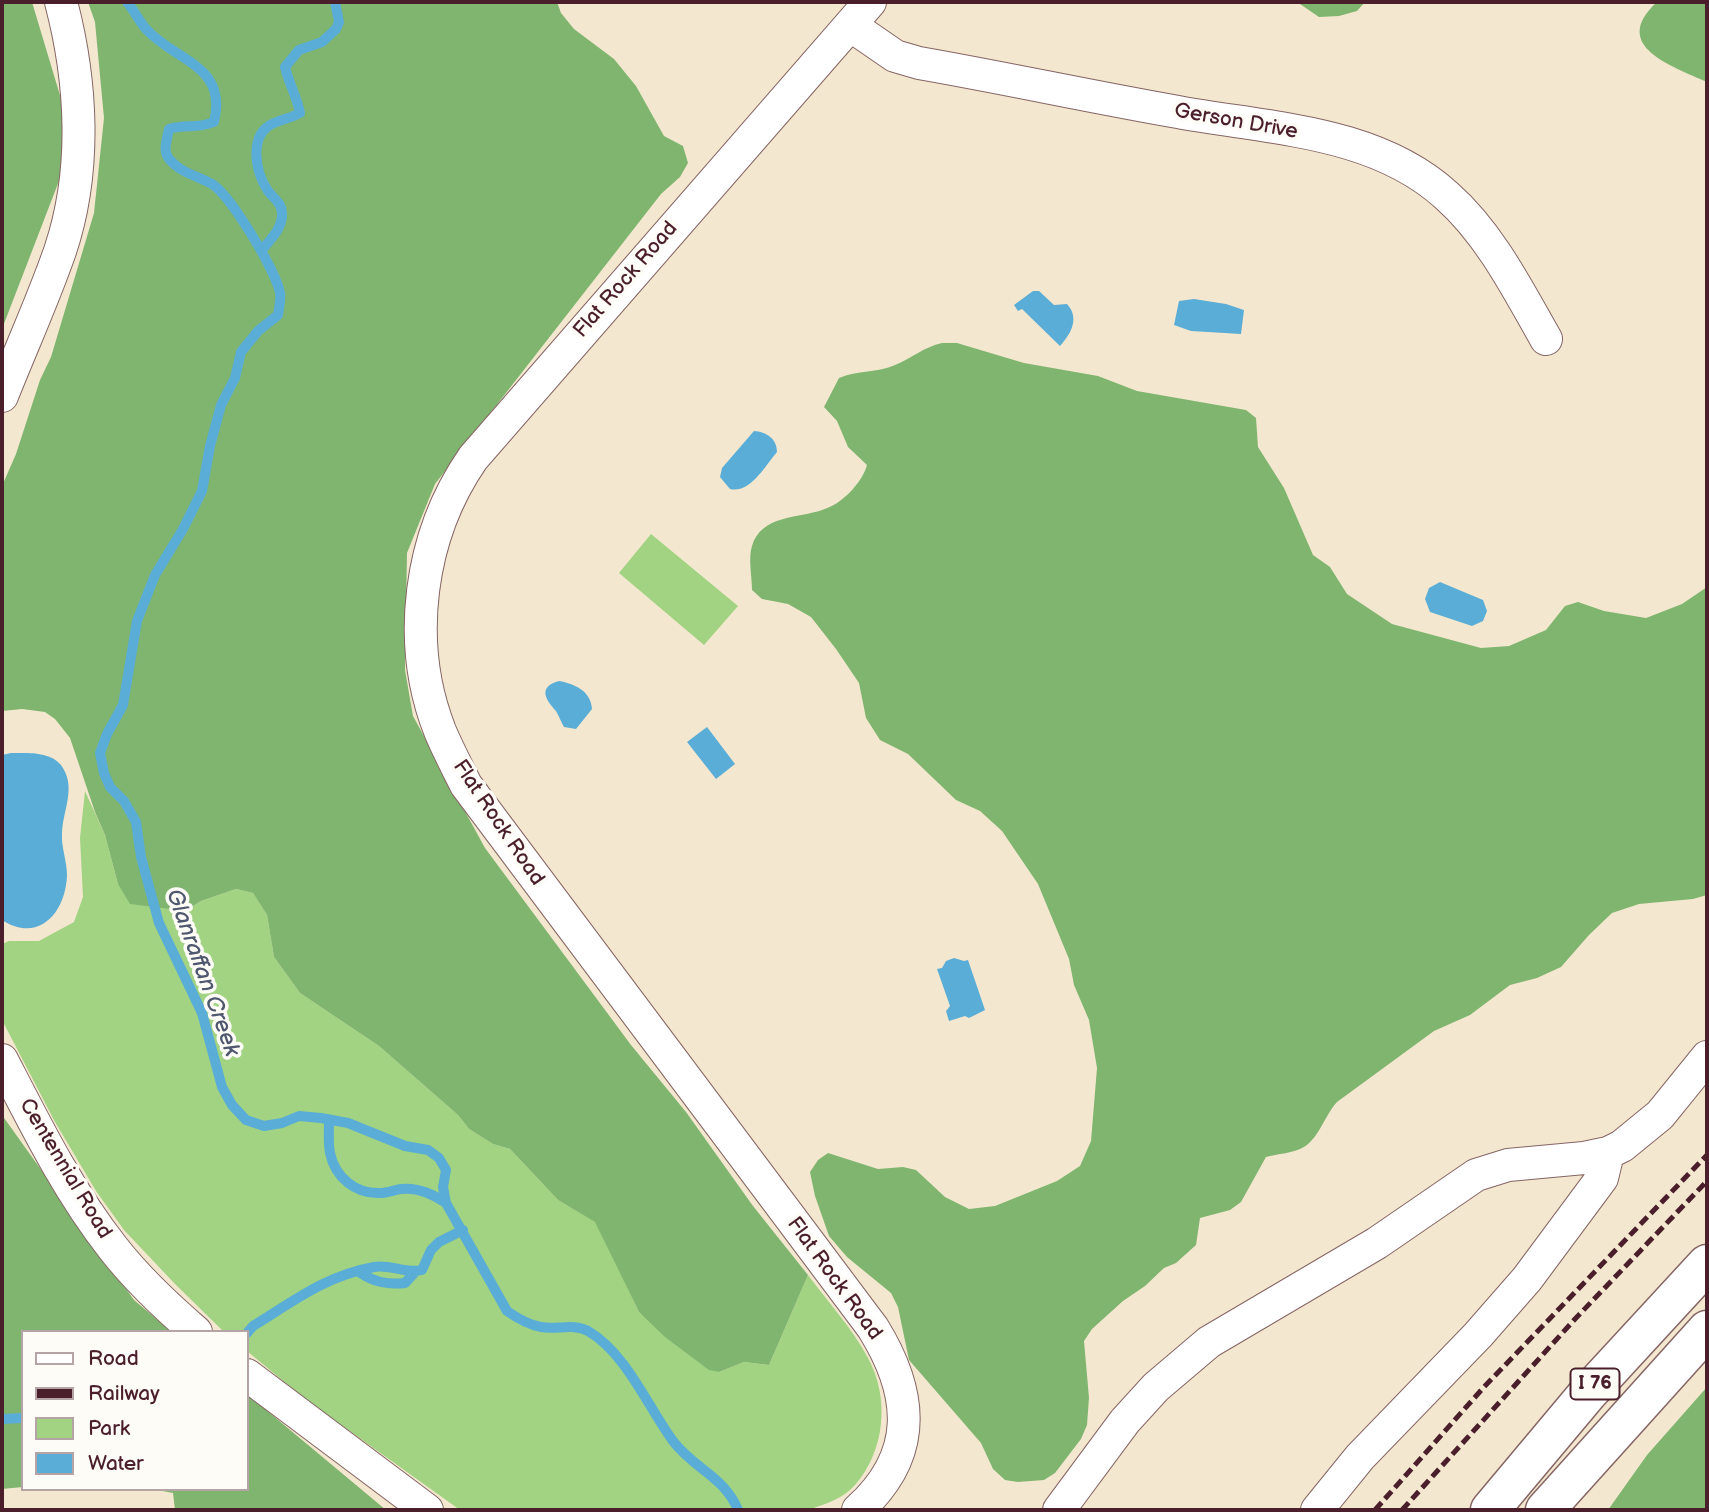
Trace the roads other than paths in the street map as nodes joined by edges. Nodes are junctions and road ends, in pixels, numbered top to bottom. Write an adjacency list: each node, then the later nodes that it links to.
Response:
1 (61, 2): 5 (street)
2 (870, 2): 3 (street, Flat Rock Road)
3 (850, 25): 4 (street, Gerson Drive); 14 (street, Flat Rock Road)
4 (1546, 339)
5 (2, 396)
6 (1707, 1057): 8 (street)
7 (2, 1060): 10 (street, Centennial Road)
8 (1608, 1153): 15 (street); 16 (street)
9 (1707, 1264): 17 (highway, I 76)
10 (194, 1330)
11 (1707, 1330): 18 (highway, I 76)
12 (248, 1376): 13 (street)
13 (414, 1506)
14 (858, 1510)
15 (1059, 1510)
16 (1317, 1510)
17 (1490, 1510)
18 (1545, 1510)

